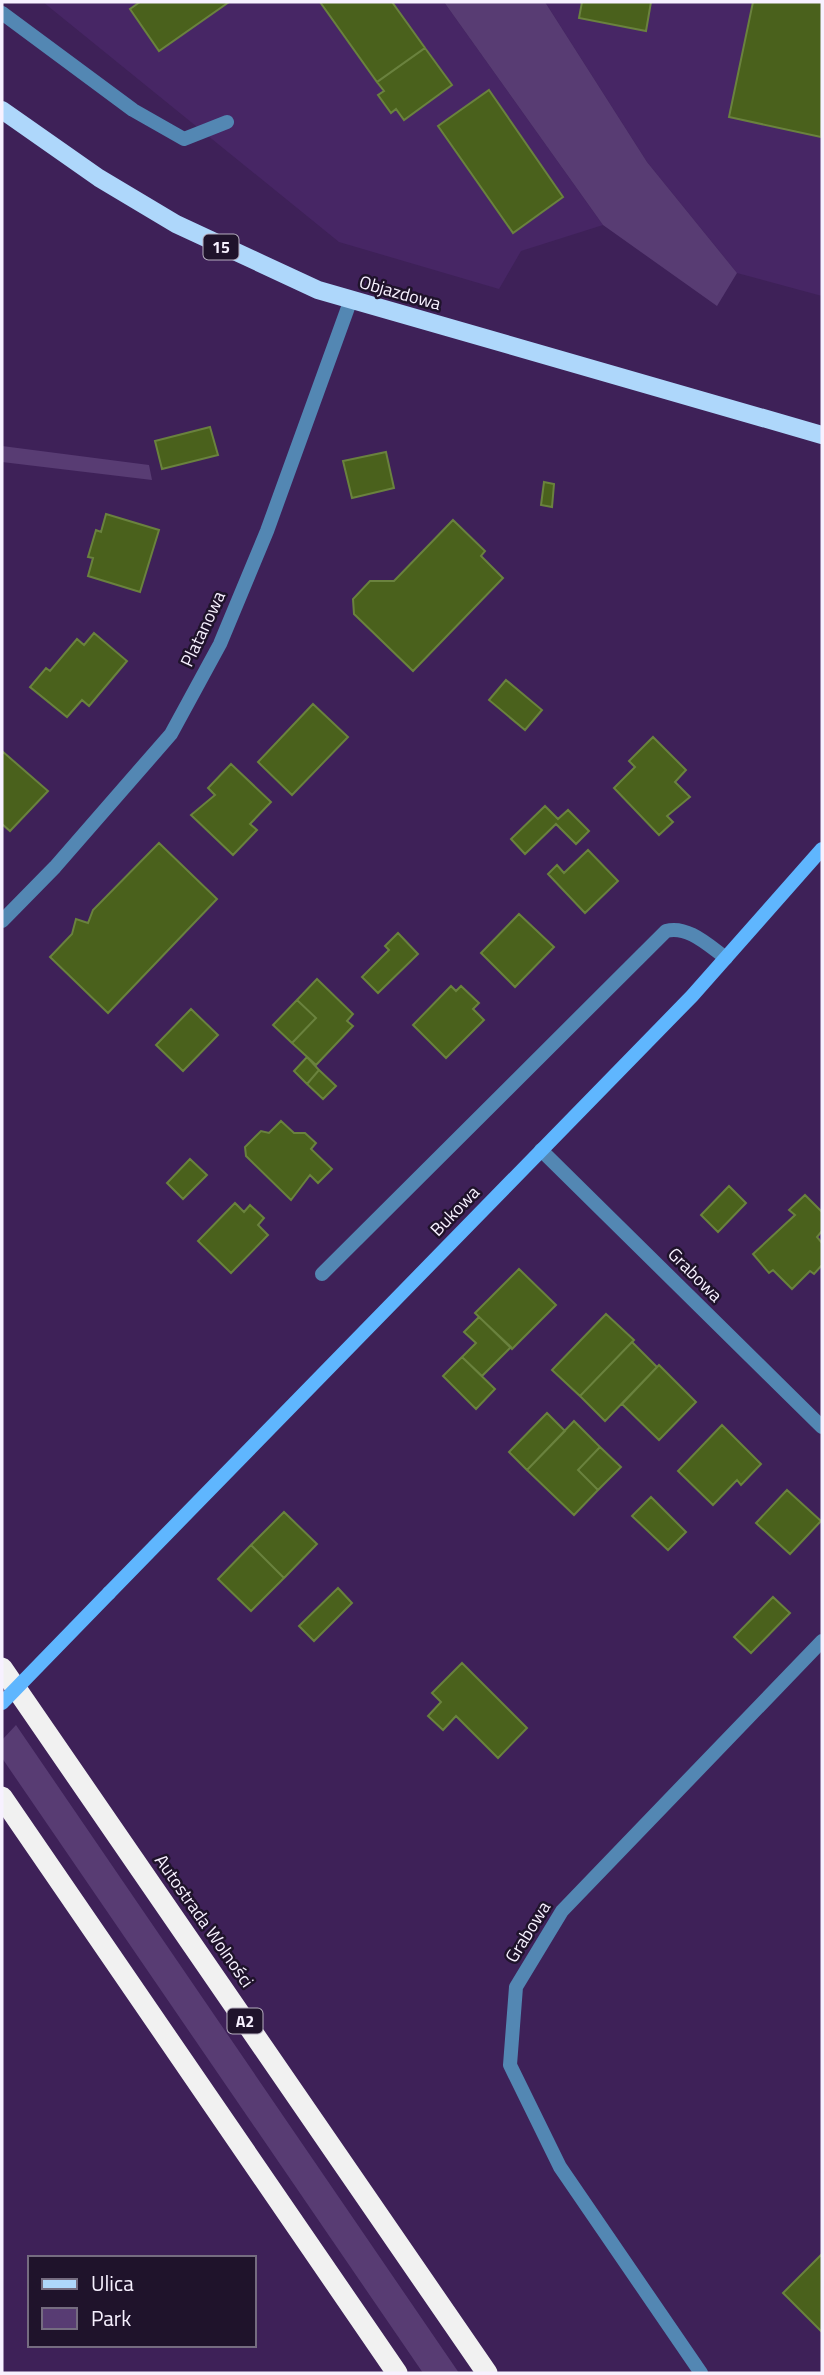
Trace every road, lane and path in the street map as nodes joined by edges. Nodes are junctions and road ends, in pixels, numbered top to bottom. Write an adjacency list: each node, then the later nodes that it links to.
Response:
1 (2, 13): 3 (street)
2 (2, 110): 4 (main road, Objazdowa / 15)
3 (227, 122)
4 (350, 302): 5 (main road, Objazdowa / 15); 7 (street, Platanowa)
5 (822, 435)
6 (822, 849): 8 (main road, Bukowa)
7 (2, 921)
8 (726, 958): 9 (main road, Bukowa); 10 (street)
9 (541, 1150): 11 (street, Grabowa); 14 (main road, Bukowa, bridge)
10 (322, 1274)
11 (822, 1427)
12 (822, 1641): 18 (street, Grabowa)
13 (2, 1668): 17 (highway, Autostrada Wolności / A2)
14 (2, 1703)
15 (2, 1797): 16 (highway)
16 (397, 2373)
17 (487, 2373)
18 (701, 2373)

